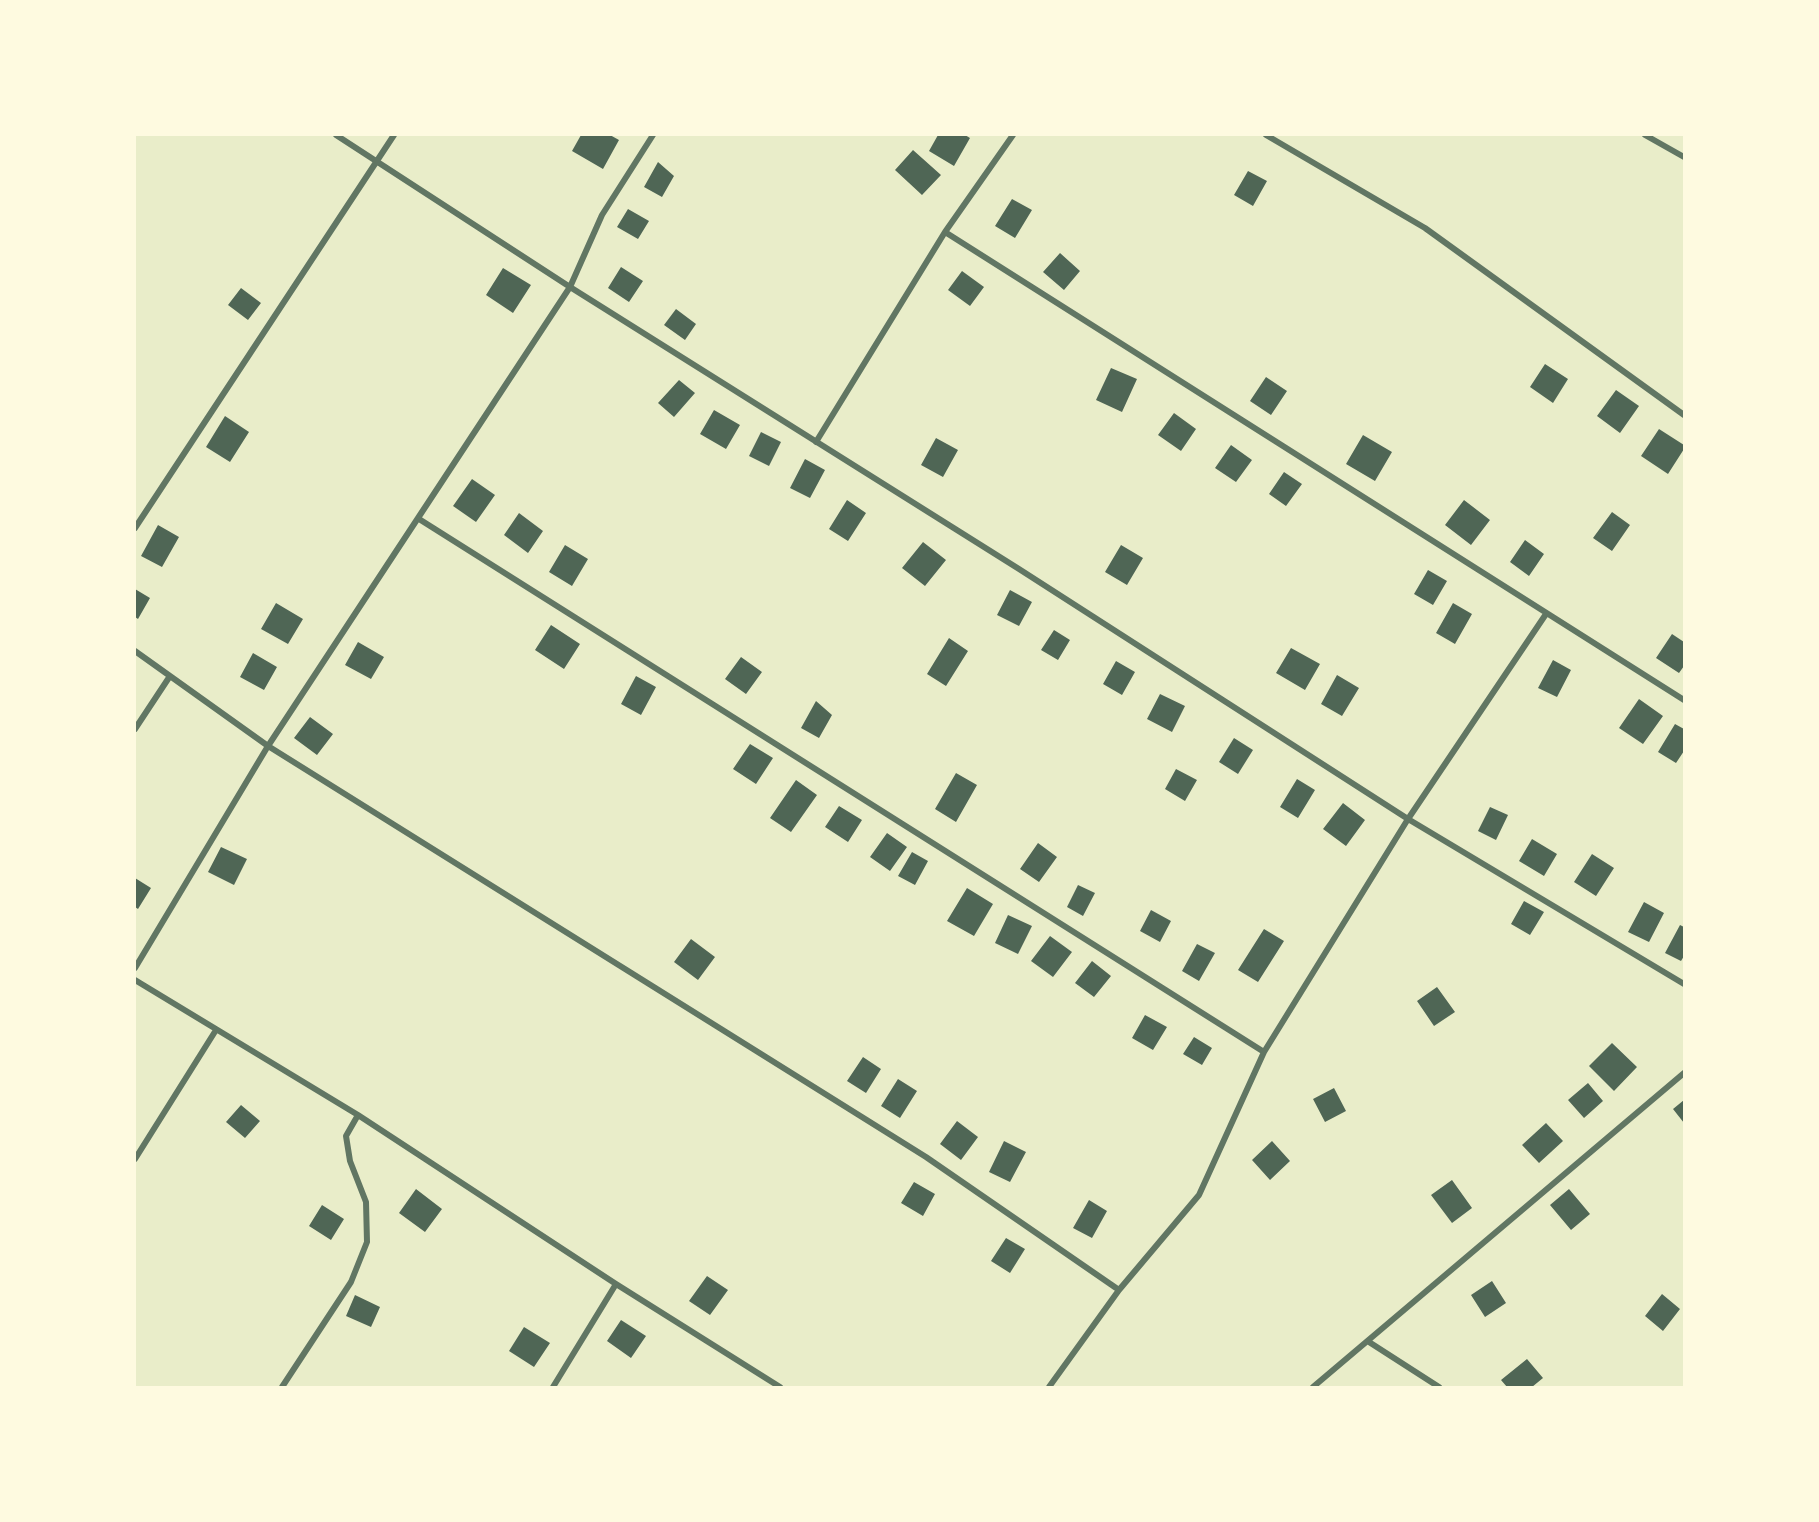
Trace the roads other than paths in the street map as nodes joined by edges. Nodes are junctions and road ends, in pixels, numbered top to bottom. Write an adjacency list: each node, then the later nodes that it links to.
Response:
1 (336, 135): 8 (street)
2 (394, 135): 8 (street)
3 (653, 135): 10 (street)
4 (1013, 135): 9 (street)
5 (1266, 135): 11 (street)
6 (1646, 135): 7 (street)
7 (1684, 158)
8 (376, 162): 10 (street); 14 (street)
9 (945, 232): 12 (street); 15 (street)
10 (570, 287): 12 (street); 13 (street)
11 (1684, 416)
12 (816, 442): 21 (street)
13 (419, 519): 20 (street); 26 (street)
14 (135, 528)
15 (1546, 614): 18 (street); 21 (street)
16 (135, 651): 17 (street)
17 (170, 676): 19 (street); 20 (street)
18 (1684, 700)
19 (135, 729)
20 (268, 746): 22 (street); 31 (street)
21 (1408, 819): 24 (street); 26 (street)
22 (135, 968)
23 (135, 980): 25 (street)
24 (1684, 984)
25 (216, 1030): 28 (street); 29 (street)
26 (1264, 1052): 31 (street)
27 (1684, 1073): 32 (street)
28 (358, 1115): 30 (street); 33 (street)
29 (135, 1159)
30 (616, 1284): 34 (street); 35 (street)
31 (1119, 1290): 36 (street)
32 (1369, 1342): 37 (street); 38 (street)
33 (282, 1387)
34 (553, 1387)
35 (780, 1387)
36 (1049, 1387)
37 (1313, 1387)
38 (1439, 1387)

